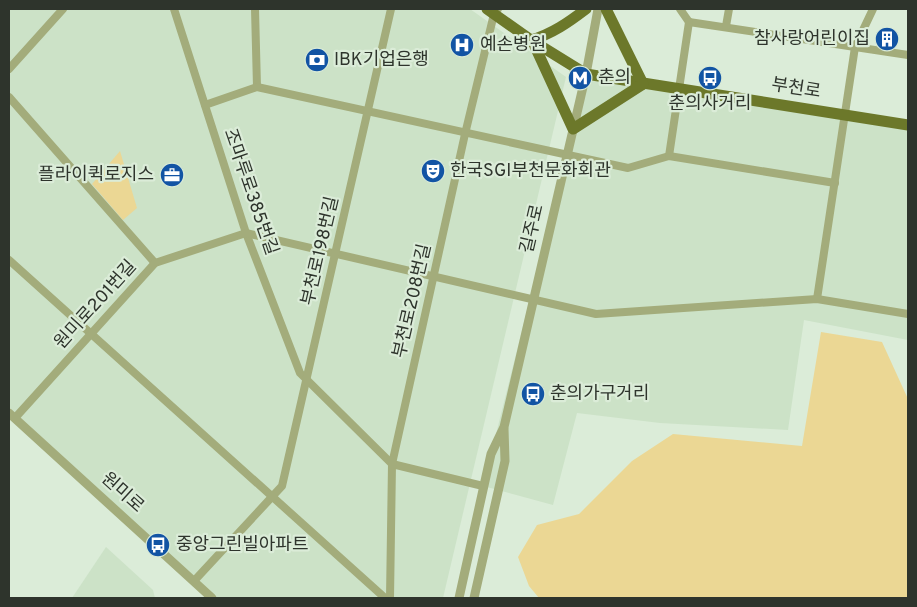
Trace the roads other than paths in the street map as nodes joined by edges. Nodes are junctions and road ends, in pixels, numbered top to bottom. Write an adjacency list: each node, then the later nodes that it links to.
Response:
1 (64, 9): 17 (street)
2 (174, 9): 23 (street, 조마루로385번길)
3 (255, 9): 20 (street)
4 (391, 9): 24 (street, 부천로198번길)
5 (586, 9): 14 (main road)
6 (598, 9): 18 (street, 길주로)
7 (606, 9): 19 (main road)
8 (680, 9): 12 (street)
9 (729, 9): 13 (street)
10 (873, 9): 15 (street)
11 (493, 10): 14 (main road, 부천로); 28 (street, 부천로208번길)
12 (688, 22): 13 (street); 21 (street)
13 (726, 26): 15 (street)
14 (532, 40): 18 (main road, 부천로); 27 (main road)
15 (855, 47): 16 (street); 25 (street)
16 (908, 56)
17 (9, 69)
18 (586, 74): 19 (main road, 부천로); 27 (street, 길주로)
19 (644, 84): 21 (main road, 부천로); 27 (main road)
20 (257, 87): 23 (street); 24 (street)
21 (678, 88): 25 (main road, 부천로); 30 (street)
22 (9, 97): 35 (street)
23 (205, 105): 32 (street, 조마루로385번길)
24 (368, 113): 28 (street); 33 (street, 부천로198번길)
25 (846, 115): 26 (main road, 부천로); 31 (street)
26 (908, 125)
27 (573, 128): 29 (street, 길주로)
28 (464, 134): 29 (street); 36 (street, 부천로208번길)
29 (567, 156): 30 (street); 38 (street, 길주로)
30 (669, 156): 31 (street)
31 (835, 183): 37 (street)
32 (246, 233): 33 (street); 35 (street, 원미로201번길); 41 (street, 조마루로385번길)
33 (335, 255): 36 (street); 41 (street, 부천로198번길)
34 (9, 260): 40 (street)
35 (155, 263): 40 (street, 원미로201번길)
36 (434, 277): 38 (street); 44 (street, 부천로208번길)
37 (817, 299): 38 (street); 39 (street)
38 (533, 301): 43 (street, 길주로)
39 (908, 314)
40 (90, 333): 42 (street, 원미로201번길); 46 (street)
41 (306, 380): 44 (street, 조마루로385번길); 46 (street, 부천로198번길)
42 (12, 416): 49 (street, 원미로)
43 (504, 427): 45 (street, 길주로); 48 (street, 길주로)
44 (392, 464): 45 (street); 52 (street, 부천로208번길)
45 (484, 486): 47 (street, 길주로)
46 (273, 498): 49 (street, 부천로198번길); 51 (street)
47 (480, 502): 48 (street); 53 (street, 길주로)
48 (495, 506): 54 (street, 길주로)
49 (194, 581): 50 (street, 원미로)
50 (212, 598)
51 (385, 598)
52 (390, 598)
53 (459, 598)
54 (474, 598)

